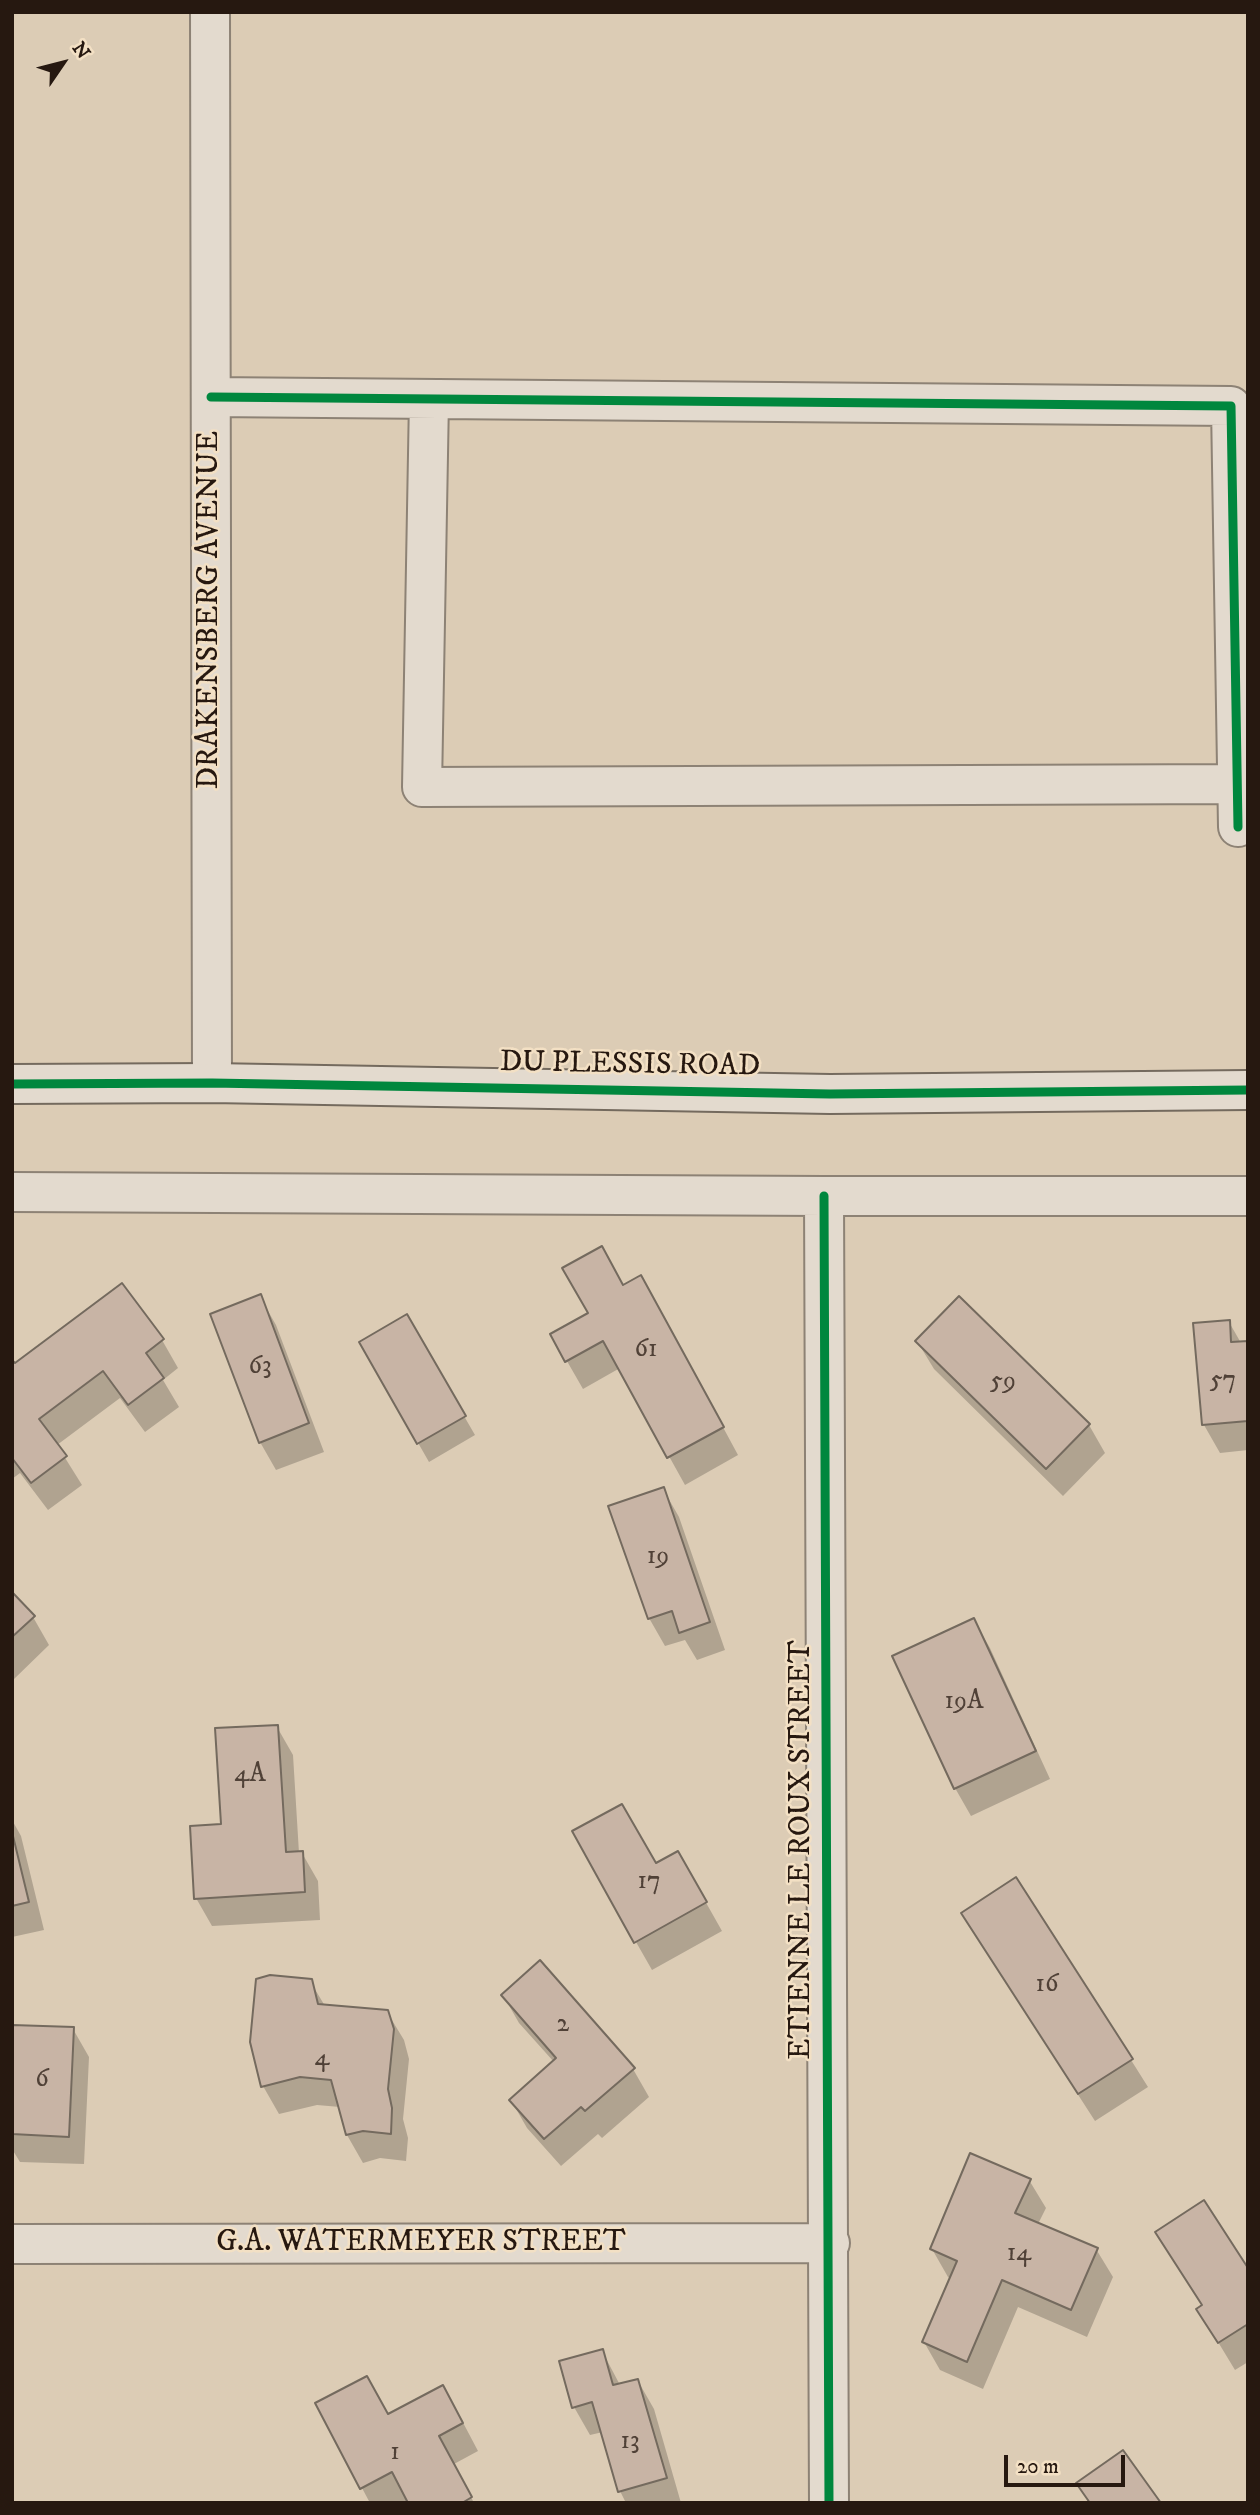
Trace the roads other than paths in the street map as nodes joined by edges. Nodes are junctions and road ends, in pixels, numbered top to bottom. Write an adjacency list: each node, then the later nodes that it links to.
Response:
1 (210, 12): 2 (street, DRAKENSBERG AVENUE)
2 (211, 397): 3 (street); 6 (street, DRAKENSBERG AVENUE)
3 (429, 399): 4 (street); 4 (street)
4 (1238, 784): 5 (street)
5 (1238, 827)
6 (212, 1083): 7 (street, DU PLESSIS ROAD); 8 (street, DU PLESSIS ROAD)
7 (12, 1084)
8 (1248, 1090)
9 (12, 1192): 10 (street)
10 (824, 1196): 11 (street); 12 (street, ETIENNE LE ROUX STREET)
11 (1248, 1196)
12 (830, 2243): 13 (street, G.A. WATERMEYER STREET); 14 (street, ETIENNE LE ROUX STREET)
13 (12, 2244)
14 (829, 2503)

